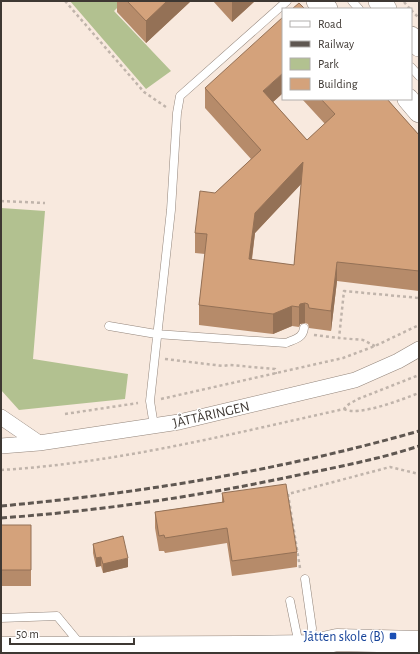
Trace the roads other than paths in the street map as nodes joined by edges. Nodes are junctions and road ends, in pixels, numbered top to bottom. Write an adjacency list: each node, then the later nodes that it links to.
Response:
1 (287, 1): 12 (lane)
2 (317, 1): 3 (street)
3 (326, 8)
4 (412, 38): 5 (street)
5 (419, 46)
6 (412, 68): 7 (lane)
7 (419, 76)
8 (409, 100): 9 (street)
9 (419, 112)
10 (109, 326): 12 (lane)
11 (304, 328): 12 (lane)
12 (156, 334): 15 (lane)
13 (419, 349): 15 (street, JÅTTÅRINGEN)
14 (1, 417): 16 (street)
15 (154, 426): 16 (street, JÅTTÅRINGEN)
16 (39, 443): 17 (street, JÅTTÅRINGEN)
17 (1, 446)
18 (305, 579): 22 (lane)
19 (290, 601): 22 (lane)
20 (1, 618): 23 (lane)
21 (419, 642): 22 (main road)
22 (305, 646): 23 (main road); 25 (main road)
23 (83, 647): 24 (main road)
24 (1, 648)
25 (332, 653)

